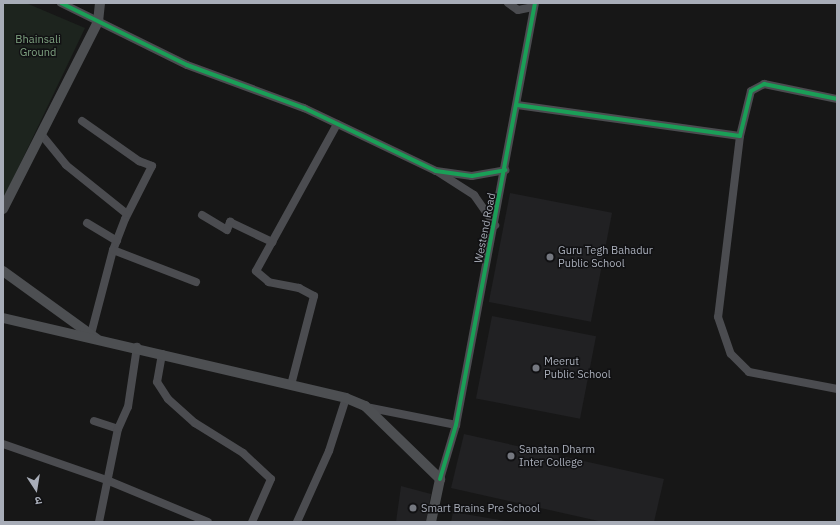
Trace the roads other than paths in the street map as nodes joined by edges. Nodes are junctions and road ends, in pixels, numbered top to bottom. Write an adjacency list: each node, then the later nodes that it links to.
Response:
1 (61, 3): 5 (street)
2 (100, 3): 5 (main road)
3 (508, 3): 4 (street)
4 (534, 5): 7 (street, Westend Road)
5 (98, 22): 9 (street); 10 (main road)
6 (837, 99): 11 (street)
7 (517, 105): 11 (street); 12 (street, Westend Road)
8 (82, 121): 15 (street)
9 (337, 124): 13 (street); 20 (street)
10 (41, 134): 14 (main road); 15 (street)
11 (740, 136): 30 (street)
12 (505, 170): 13 (street); 18 (street, Westend Road)
13 (436, 171): 18 (street)
14 (3, 210)
15 (128, 214): 19 (street)
16 (202, 215): 20 (street)
17 (87, 223): 19 (street)
18 (495, 225): 34 (street, Westend Road)
19 (117, 241): 21 (street)
20 (272, 242): 29 (street)
21 (113, 250): 23 (street); 25 (street)
22 (3, 271): 25 (main road)
23 (196, 282)
24 (3, 318): 26 (main road)
25 (91, 334): 26 (main road)
26 (103, 343): 27 (main road)
27 (137, 347): 28 (main road); 35 (street)
28 (162, 354): 29 (main road); 41 (street)
29 (291, 385): 31 (main road)
30 (837, 389)
31 (346, 398): 32 (main road); 42 (street)
32 (365, 406): 34 (street); 37 (main road)
33 (94, 421): 35 (street)
34 (456, 425): 37 (street, Westend Road)
35 (118, 429): 38 (street)
36 (3, 444): 38 (street)
37 (440, 479): 43 (main road, Westend Road)
38 (109, 481): 39 (street); 40 (street)
39 (99, 522)
40 (208, 522)
41 (252, 522)
42 (297, 522)
43 (431, 522)

